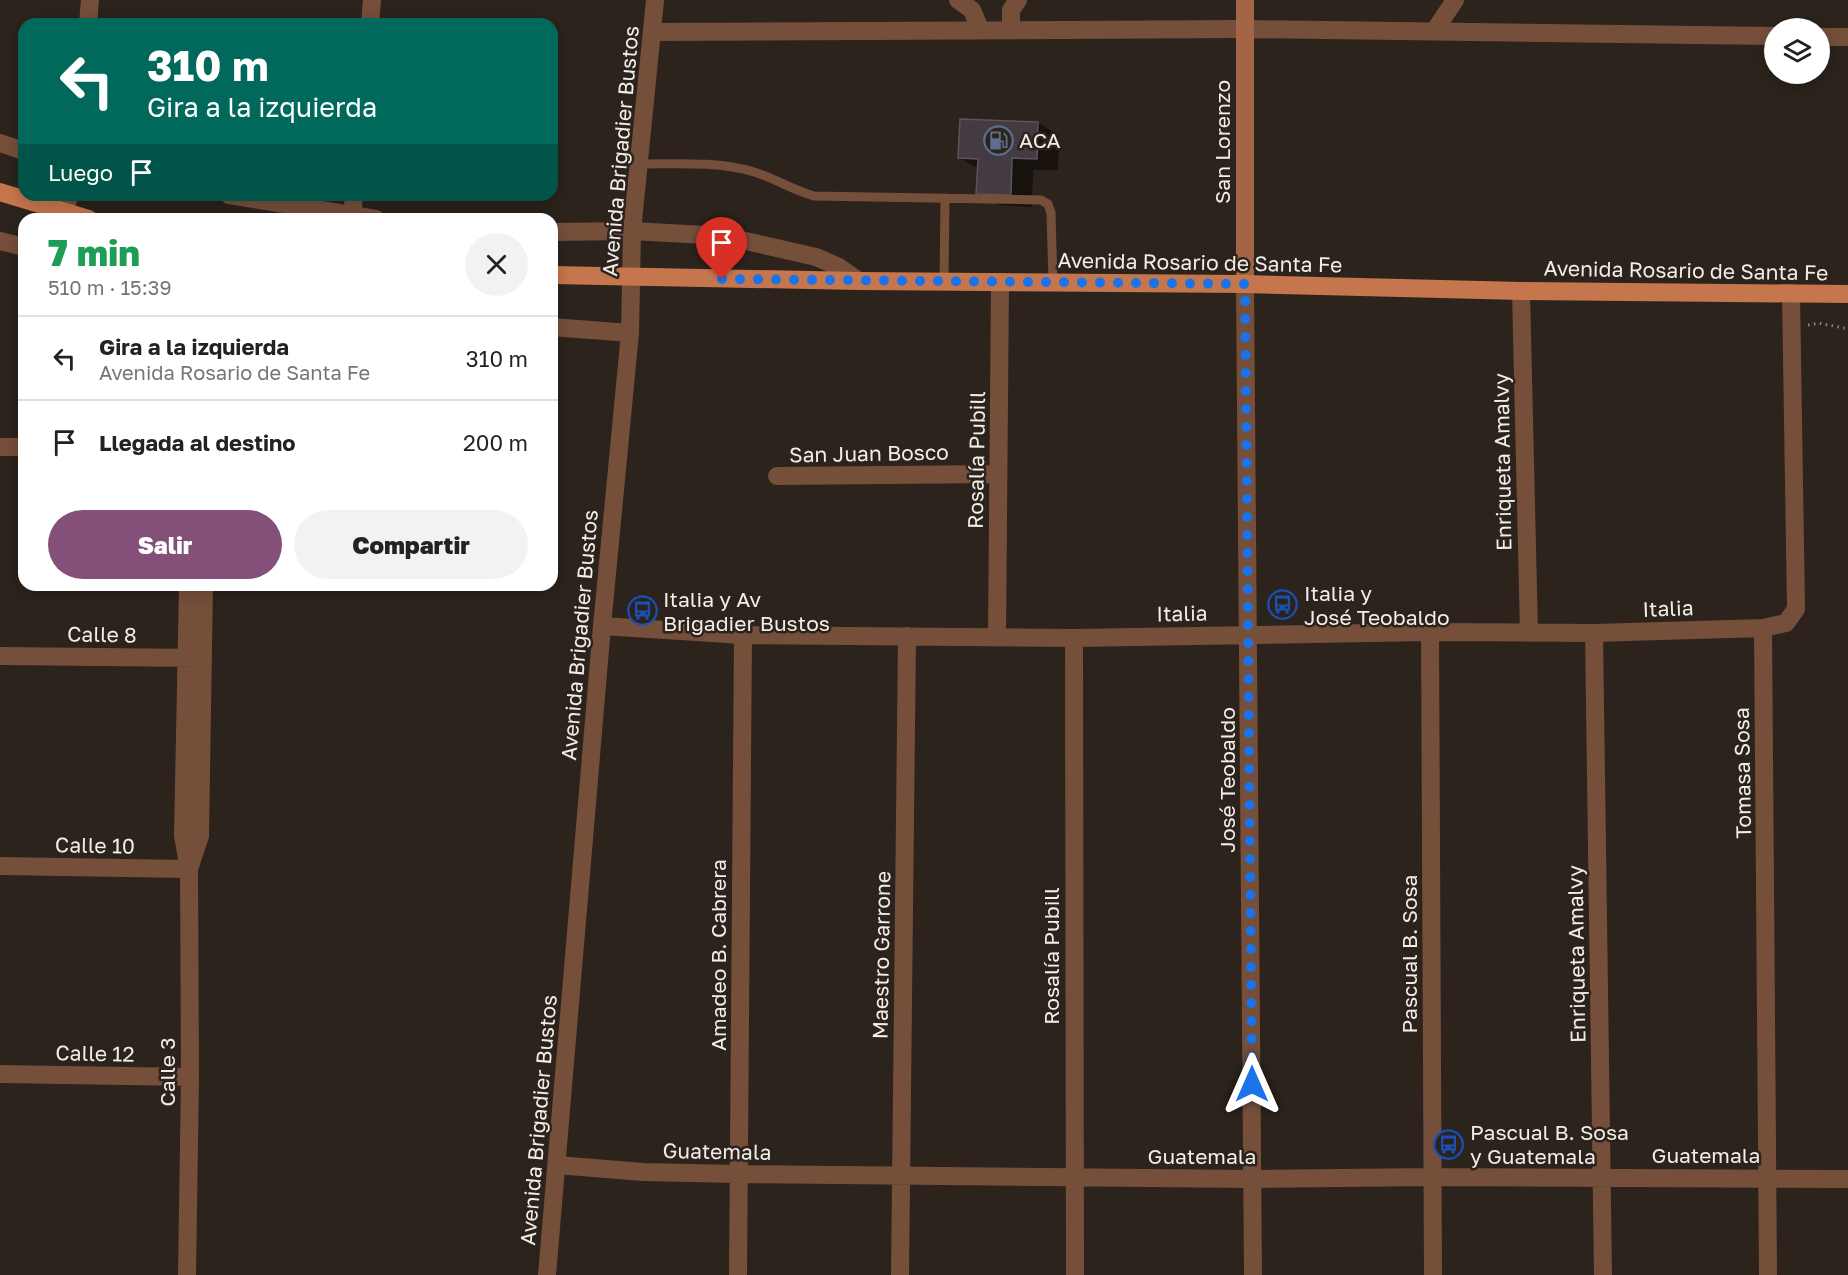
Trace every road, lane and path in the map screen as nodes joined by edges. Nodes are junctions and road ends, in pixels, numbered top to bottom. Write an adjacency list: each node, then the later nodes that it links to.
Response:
1 (90, 0): 8 (street)
2 (372, 0): 9 (street)
3 (655, 0): 14 (street, Avenida Brigadier Bustos)
4 (958, 0): 10 (street)
5 (1018, 0): 11 (street)
6 (1245, 0): 12 (main road, San Lorenzo)
7 (1455, 0): 13 (street)
8 (88, 18)
9 (370, 18)
10 (980, 29): 11 (street); 14 (street)
11 (1011, 29): 12 (street)
12 (1243, 29): 13 (street); 38 (main road, San Lorenzo)
13 (1435, 30): 15 (street)
14 (652, 32): 20 (street, Avenida Brigadier Bustos)
15 (1764, 36)
16 (1830, 37): 17 (street)
17 (1848, 37)
18 (0, 142): 19 (street)
19 (18, 149)
20 (639, 164): 23 (lane); 28 (street, Avenida Brigadier Bustos)
21 (0, 192): 22 (main road)
22 (18, 197)
23 (945, 198): 35 (lane); 37 (lane)
24 (34, 201): 26 (main road)
25 (261, 201): 27 (street)
26 (64, 209)
27 (325, 213)
28 (632, 231): 29 (street); 33 (street, Avenida Brigadier Bustos); 34 (street)
29 (558, 232)
30 (0, 241): 31 (street)
31 (18, 246)
32 (558, 275): 33 (main road, Avenida Rosario de Santa Fe)
33 (631, 277): 34 (main road, Avenida Rosario de Santa Fe); 45 (street, Avenida Brigadier Bustos)
34 (859, 281): 35 (main road, Avenida Rosario de Santa Fe)
35 (944, 282): 36 (main road, Avenida Rosario de Santa Fe)
36 (1000, 282): 37 (main road, Avenida Rosario de Santa Fe); 48 (street, Rosalía Pubill)
37 (1053, 283): 38 (main road, Avenida Rosario de Santa Fe)
38 (1245, 284): 39 (main road, Avenida Rosario de Santa Fe); 58 (street, José Teobaldo)
39 (1521, 291): 40 (main road, Avenida Rosario de Santa Fe); 55 (street, Enriqueta Amalvy)
40 (1791, 293): 41 (main road, Avenida Rosario de Santa Fe); 43 (street)
41 (1848, 294)
42 (558, 327): 45 (street)
43 (1792, 328): 44 (path); 53 (street)
44 (1848, 329)
45 (630, 333): 52 (street, Avenida Brigadier Bustos)
46 (0, 447): 47 (street)
47 (18, 447)
48 (998, 474): 49 (street, San Juan Bosco); 60 (street, Rosalía Pubill)
49 (777, 476)
50 (189, 591): 63 (street, Calle 3)
51 (203, 591): 63 (street, Calle 3)
52 (602, 626): 57 (street, Italia); 68 (street, Avenida Brigadier Bustos)
53 (1763, 628): 56 (street, Italia); 74 (street, Tomasa Sosa)
54 (1430, 633): 55 (street, Italia); 58 (street, Italia); 71 (street, Pascual B. Sosa)
55 (1529, 633): 56 (street, Italia)
56 (1594, 633): 73 (street, Enriqueta Amalvy)
57 (742, 635): 59 (street, Italia); 69 (street, Amadeo B. Cabrera)
58 (1248, 635): 61 (street, Italia); 75 (street, José Teobaldo)
59 (907, 636): 60 (street, Italia); 70 (street, Maestro Garrone)
60 (997, 637): 61 (street, Italia)
61 (1074, 638): 72 (street, Rosalía Pubill)
62 (0, 656): 63 (street, Calle 8)
63 (195, 658): 65 (street, Calle 3)
64 (0, 866): 65 (street, Calle 10)
65 (189, 869): 67 (street, Calle 3)
66 (0, 1074): 67 (street, Calle 12)
67 (190, 1077): 77 (street, Calle 3)
68 (557, 1165): 69 (street, Guatemala); 78 (street, Avenida Brigadier Bustos)
69 (738, 1174): 70 (street, Guatemala); 79 (street, Amadeo B. Cabrera)
70 (900, 1175): 72 (street, Guatemala); 80 (street, Maestro Garrone)
71 (1433, 1177): 73 (street, Guatemala); 75 (street, Guatemala); 83 (street, Pascual B. Sosa)
72 (1074, 1178): 75 (street, Guatemala); 81 (street, Rosalía Pubill)
73 (1602, 1178): 74 (street, Guatemala); 84 (street, Enriqueta Amalvy)
74 (1768, 1178): 76 (street, Guatemala); 85 (street, Tomasa Sosa)
75 (1252, 1179): 82 (street, José Teobaldo)
76 (1848, 1179)
77 (187, 1275)
78 (547, 1275)
79 (738, 1275)
80 (900, 1275)
81 (1074, 1275)
82 (1253, 1275)
83 (1433, 1275)
84 (1603, 1275)
85 (1768, 1275)

